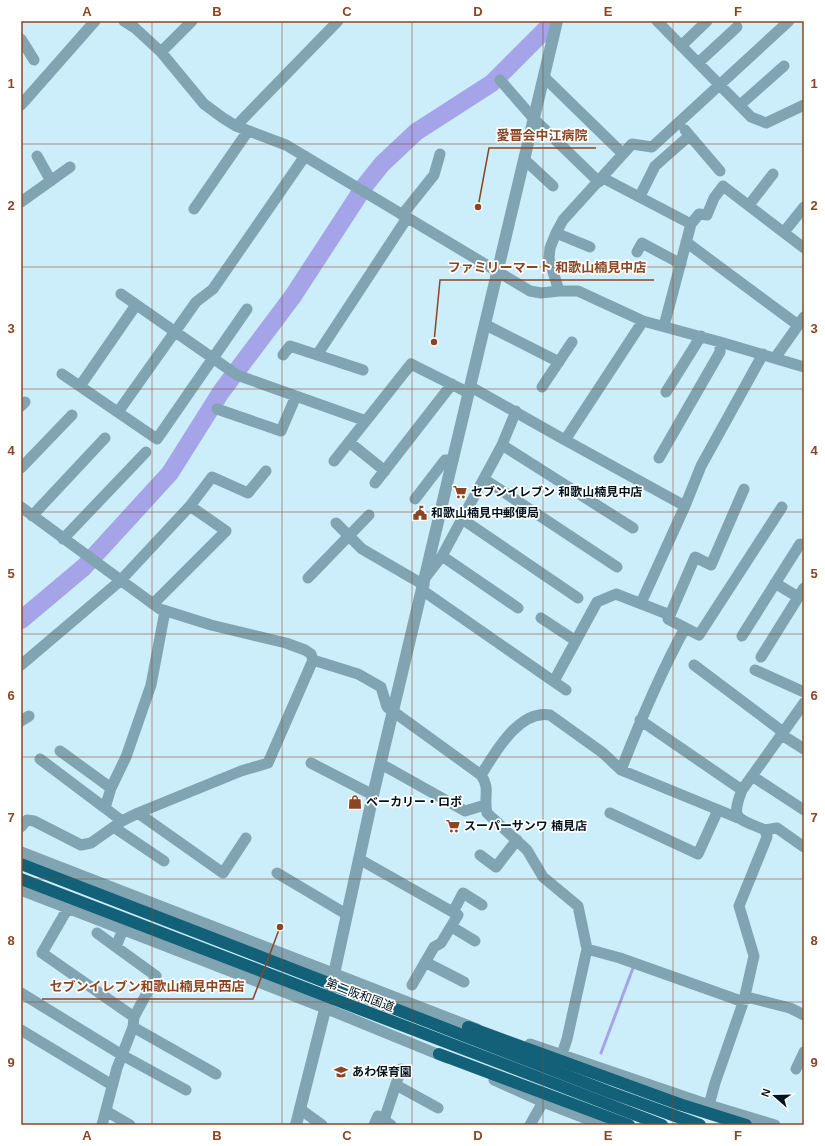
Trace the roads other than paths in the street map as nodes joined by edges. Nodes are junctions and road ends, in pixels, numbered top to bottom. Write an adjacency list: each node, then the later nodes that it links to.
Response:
1 (95, 21): 20 (street)
2 (124, 21): 9 (street)
3 (192, 21): 13 (street)
4 (338, 21): 25 (street)
5 (558, 21): 17 (street)
6 (657, 21): 12 (street)
7 (707, 21): 12 (street)
8 (789, 21): 19 (street)
9 (138, 24): 13 (street)
10 (737, 27): 15 (street)
11 (21, 39): 14 (street)
12 (681, 46): 15 (street)
13 (161, 52): 25 (street)
14 (34, 60)
15 (698, 62): 19 (street)
16 (784, 66): 21 (street)
17 (544, 77): 23 (street); 29 (street)
18 (500, 80): 23 (street)
19 (719, 84): 21 (street); 24 (street)
20 (21, 104)
21 (740, 105): 22 (street)
22 (804, 105)
23 (534, 119): 32 (street); 36 (street)
24 (678, 123): 27 (street); 29 (street)
25 (236, 126): 26 (street)
26 (248, 130): 31 (street); 43 (street)
27 (689, 136): 34 (street); 39 (street)
28 (440, 154): 44 (street)
29 (623, 154): 36 (street)
30 (37, 156): 37 (street)
31 (304, 156): 44 (street); 62 (street)
32 (525, 160): 38 (street); 53 (street)
33 (70, 167): 37 (street)
34 (720, 171)
35 (773, 174): 41 (street)
36 (601, 180): 39 (street); 47 (street)
37 (51, 181): 40 (street)
38 (553, 186)
39 (640, 196): 45 (street)
40 (21, 202)
41 (749, 205): 45 (street); 46 (street)
42 (804, 207): 46 (street)
43 (194, 209)
44 (405, 217): 53 (street); 68 (street)
45 (691, 224): 48 (street)
46 (784, 232): 50 (street)
47 (556, 233): 49 (street); 54 (street)
48 (686, 242): 52 (street); 59 (street)
49 (590, 247)
50 (804, 248)
51 (636, 252): 52 (street)
52 (681, 264): 61 (street)
53 (498, 272): 54 (street); 60 (street)
54 (558, 291): 58 (street)
55 (120, 294): 56 (street)
56 (136, 305): 62 (street); 76 (street)
57 (246, 309): 69 (street)
58 (643, 321): 61 (street); 87 (street)
59 (801, 321): 70 (street)
60 (486, 325): 71 (street); 78 (street)
61 (664, 326): 63 (street)
62 (175, 332): 69 (street); 83 (street)
63 (701, 336): 65 (street); 79 (street)
64 (572, 342): 71 (street)
65 (720, 342): 66 (street); 91 (street)
66 (763, 354): 70 (street); 102 (street)
67 (282, 355): 68 (street)
68 (316, 355): 73 (street)
69 (212, 358): 80 (street); 83 (street)
70 (776, 358): 72 (street)
71 (559, 362): 77 (street)
72 (804, 368)
73 (363, 370)
74 (62, 374): 76 (street)
75 (452, 384): 78 (street); 85 (street); 96 (street)
76 (80, 386): 83 (street)
77 (542, 387)
78 (470, 390): 82 (street); 92 (street)
79 (666, 392)
80 (296, 396): 81 (street); 85 (street)
81 (217, 409)
82 (516, 411): 87 (street); 89 (street)
83 (118, 412)
84 (72, 415): 94 (street)
85 (366, 421): 88 (street)
86 (105, 438): 106 (street)
87 (565, 440): 102 (street)
88 (349, 442): 93 (street); 96 (street)
89 (502, 445): 97 (street); 109 (street)
90 (146, 452): 111 (street)
91 (659, 458)
92 (453, 460): 100 (street); 118 (street)
93 (334, 461)
94 (21, 468)
95 (266, 471): 101 (street)
96 (385, 471): 98 (street)
97 (484, 478): 107 (street); 114 (street)
98 (375, 483)
99 (744, 489): 125 (street)
100 (415, 499)
101 (190, 506): 116 (street); 122 (street)
102 (685, 506): 121 (street)
103 (21, 507): 106 (street)
104 (782, 507): 127 (street)
105 (369, 514): 110 (street)
106 (32, 516): 111 (street)
107 (462, 519): 113 (street); 120 (street)
108 (336, 523): 110 (street)
109 (633, 528)
110 (348, 536): 115 (street); 118 (street)
111 (63, 539): 116 (street)
112 (800, 544): 117 (street)
113 (442, 556): 118 (street); 123 (street)
114 (617, 567)
115 (308, 578)
116 (120, 581): 122 (street); 132 (street)
117 (775, 583): 119 (street); 128 (street)
118 (424, 584): 135 (street); 139 (street)
119 (802, 593): 130 (street)
120 (578, 598)
121 (641, 603): 125 (street); 129 (street)
122 (153, 604): 124 (street)
123 (518, 608)
124 (165, 611): 131 (street); 150 (street)
125 (670, 615): 127 (street)
126 (540, 618): 129 (street)
127 (685, 628): 140 (street)
128 (742, 636)
129 (576, 641): 135 (street)
130 (761, 658)
131 (313, 660): 139 (street); 157 (street)
132 (21, 665)
133 (694, 665): 141 (street)
134 (754, 670): 137 (street)
135 (554, 681): 136 (street)
136 (566, 690)
137 (804, 692)
138 (804, 703): 141 (street)
139 (393, 711): 146 (street); 148 (street)
140 (640, 720): 147 (street); 151 (street)
141 (783, 735): 142 (street); 149 (street)
142 (804, 749)
143 (60, 751): 150 (street)
144 (40, 759): 154 (street)
145 (311, 763): 152 (street)
146 (381, 764): 152 (street); 153 (street)
147 (621, 770): 148 (street); 155 (street)
148 (481, 775): 153 (street)
149 (754, 777): 151 (street); 156 (street)
150 (111, 788): 154 (street)
151 (742, 790): 159 (street)
152 (373, 795): 168 (street)
153 (485, 805): 164 (street)
154 (105, 808): 160 (street)
155 (718, 810): 158 (street); 159 (street)
156 (804, 810)
157 (138, 813): 160 (street); 163 (street)
158 (610, 813)
159 (738, 818): 162 (street)
160 (119, 825): 161 (street); 169 (street)
161 (21, 826)
162 (768, 830): 165 (street); 189 (street)
163 (246, 838)
164 (517, 840): 167 (street); 183 (street)
165 (804, 847)
166 (21, 852): 185 (street)
167 (480, 855)
168 (359, 859): 176 (street); 177 (street)
169 (164, 861)
170 (21, 864): 220 (highway, 第二阪和国道, bridge)
171 (277, 873): 177 (street)
172 (21, 879): 218 (highway, 第二阪和国道, bridge)
173 (21, 890): 175 (street)
174 (482, 905): 176 (street)
175 (68, 908): 179 (street); 192 (street)
176 (453, 912): 178 (street)
177 (346, 914): 185 (street)
178 (452, 927): 181 (street); 184 (street)
179 (124, 929): 182 (street); 190 (street)
180 (96, 933): 182 (street)
181 (475, 941)
182 (116, 946): 192 (street)
183 (587, 949): 189 (street); 197 (street)
184 (426, 962): 186 (street); 187 (street)
185 (334, 974): 190 (street); 193 (street)
186 (464, 982)
187 (412, 985)
188 (21, 993): 198 (street)
189 (741, 1000): 191 (street); 206 (street)
190 (325, 1008): 196 (street); 208 (street)
191 (804, 1015)
192 (134, 1022): 198 (street); 201 (street)
193 (468, 1026): 197 (street); 221 (highway, bridge)
194 (21, 1030): 202 (street)
195 (804, 1052): 200 (street)
196 (439, 1054): 205 (street); 217 (highway)
197 (562, 1054): 206 (street)
198 (122, 1055): 202 (street); 204 (street)
199 (402, 1068): 203 (street)
200 (796, 1069)
201 (216, 1074)
202 (112, 1085): 209 (street)
203 (396, 1085): 207 (street); 210 (street)
204 (186, 1090)
205 (543, 1102): 215 (street); 216 (street)
206 (709, 1105): 219 (street); 222 (street)
207 (438, 1108)
208 (300, 1110): 213 (street); 214 (street)
209 (106, 1111): 211 (street); 212 (street)
210 (383, 1123)
211 (102, 1125)
212 (130, 1125)
213 (296, 1125)
214 (322, 1125)
215 (530, 1125)
216 (602, 1125)
217 (629, 1125)
218 (662, 1125)
219 (693, 1125)
220 (700, 1125)
221 (746, 1125)
222 (775, 1125)

